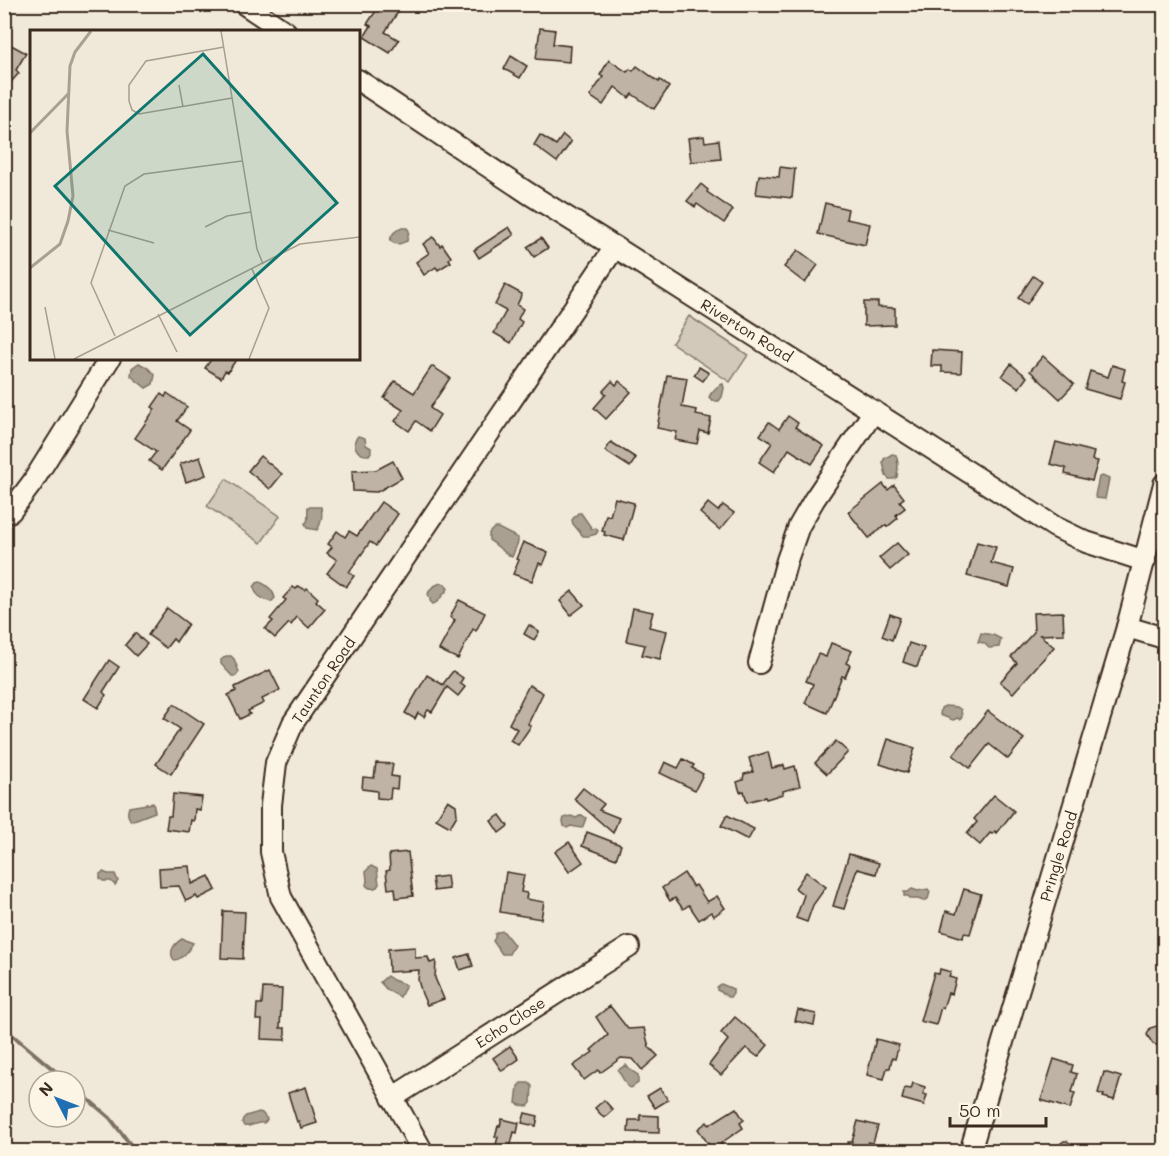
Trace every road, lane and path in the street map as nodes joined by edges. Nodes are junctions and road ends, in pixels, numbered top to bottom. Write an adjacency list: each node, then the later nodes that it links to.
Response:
1 (244, 4): 2 (street)
2 (283, 30)
3 (360, 81): 4 (street, Riverton Road)
4 (615, 247): 6 (street, Riverton Road); 14 (street, Taunton Road)
5 (109, 360): 8 (street)
6 (874, 411): 9 (street, Riverton Road); 12 (street)
7 (1164, 484): 9 (street, Pringle Road)
8 (4, 515)
9 (1145, 561): 10 (street, Pringle Road)
10 (1127, 627): 11 (street); 16 (street, Pringle Road)
11 (1164, 638)
12 (759, 663)
13 (629, 947): 14 (street, Echo Close)
14 (392, 1098): 15 (street, Taunton Road)
15 (423, 1152)
16 (970, 1152)

